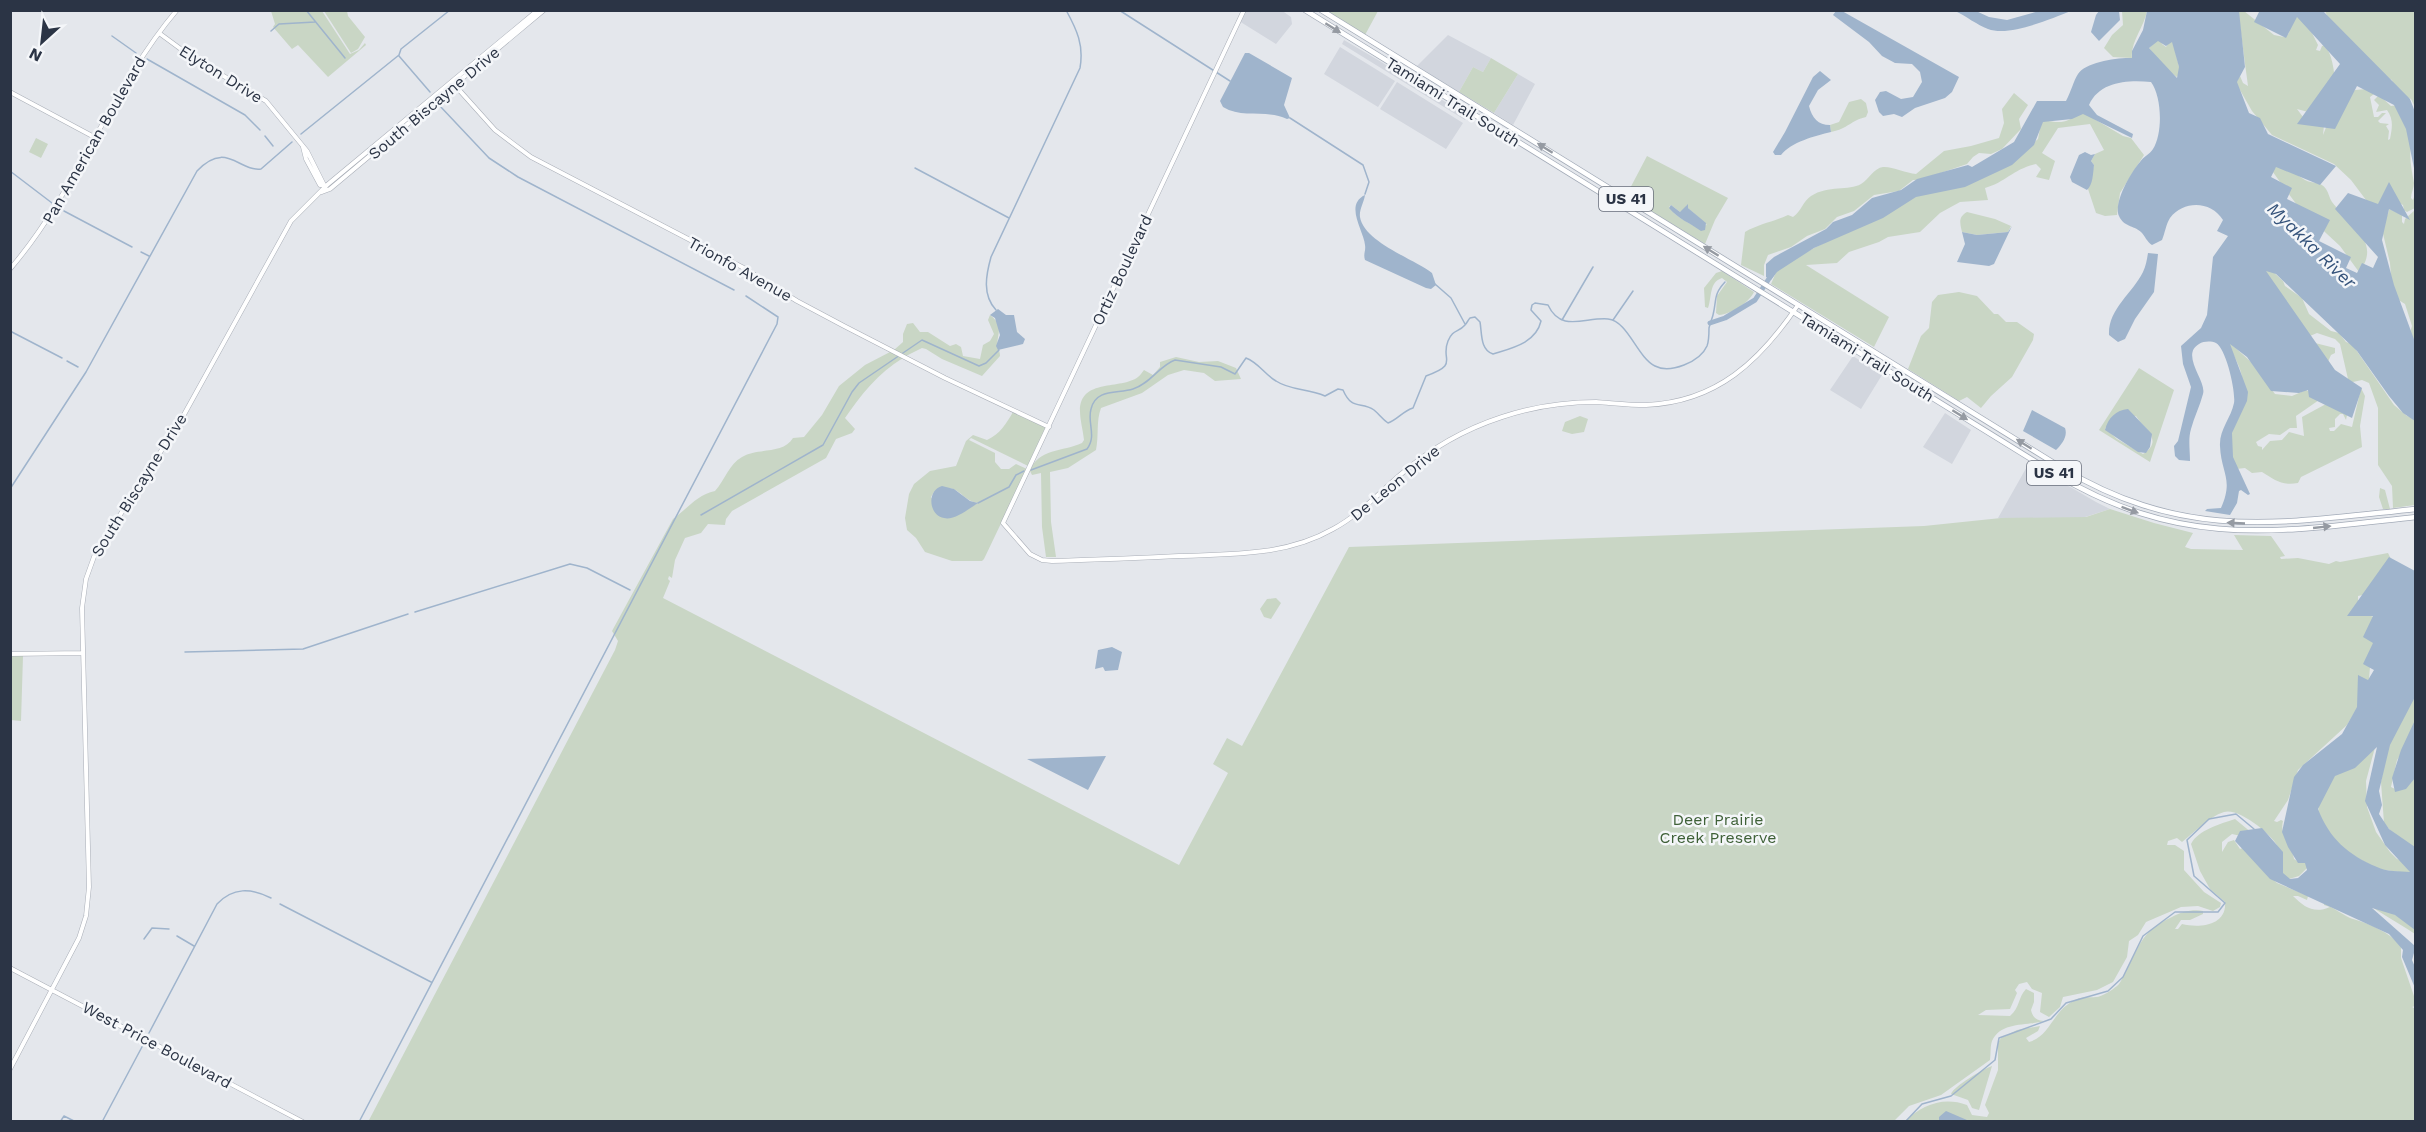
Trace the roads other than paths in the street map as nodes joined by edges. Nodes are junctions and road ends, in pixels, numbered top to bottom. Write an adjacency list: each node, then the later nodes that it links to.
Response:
1 (177, 10): 7 (street, Pan American Boulevard)
2 (538, 10): 8 (street, South Biscayne Drive)
3 (544, 10): 8 (street, South Biscayne Drive)
4 (1305, 10): 14 (main road, Tamiami Trail South / US 41, one-way to 14)
5 (1321, 10): 13 (main road, Tamiami Trail South / US 41, one-way to 5)
6 (1242, 12): 15 (street, Ortiz Boulevard)
7 (159, 33): 10 (street, Pan American Boulevard); 11 (street, Elyton Drive)
8 (453, 84): 11 (street, South Biscayne Drive); 15 (street, Trionfo Avenue)
9 (10, 92): 10 (street)
10 (96, 138): 12 (street, Pan American Boulevard)
11 (326, 187): 19 (street, South Biscayne Drive)
12 (10, 269)
13 (1798, 305): 14 (street, De Leon Drive); 16 (main road, Tamiami Trail South / US 41, one-way to 13)
14 (1793, 312): 17 (main road, Tamiami Trail South / US 41, one-way to 17); 18 (street, De Leon Drive)
15 (1048, 427): 18 (street, Ortiz Boulevard)
16 (2415, 509)
17 (2415, 517)
18 (1003, 524)
19 (83, 653): 20 (street); 22 (street, South Biscayne Drive)
20 (10, 654)
21 (10, 968): 22 (street, West Price Boulevard)
22 (52, 990): 23 (street, South Biscayne Drive); 24 (street, West Price Boulevard)
23 (10, 1069)
24 (303, 1122)

